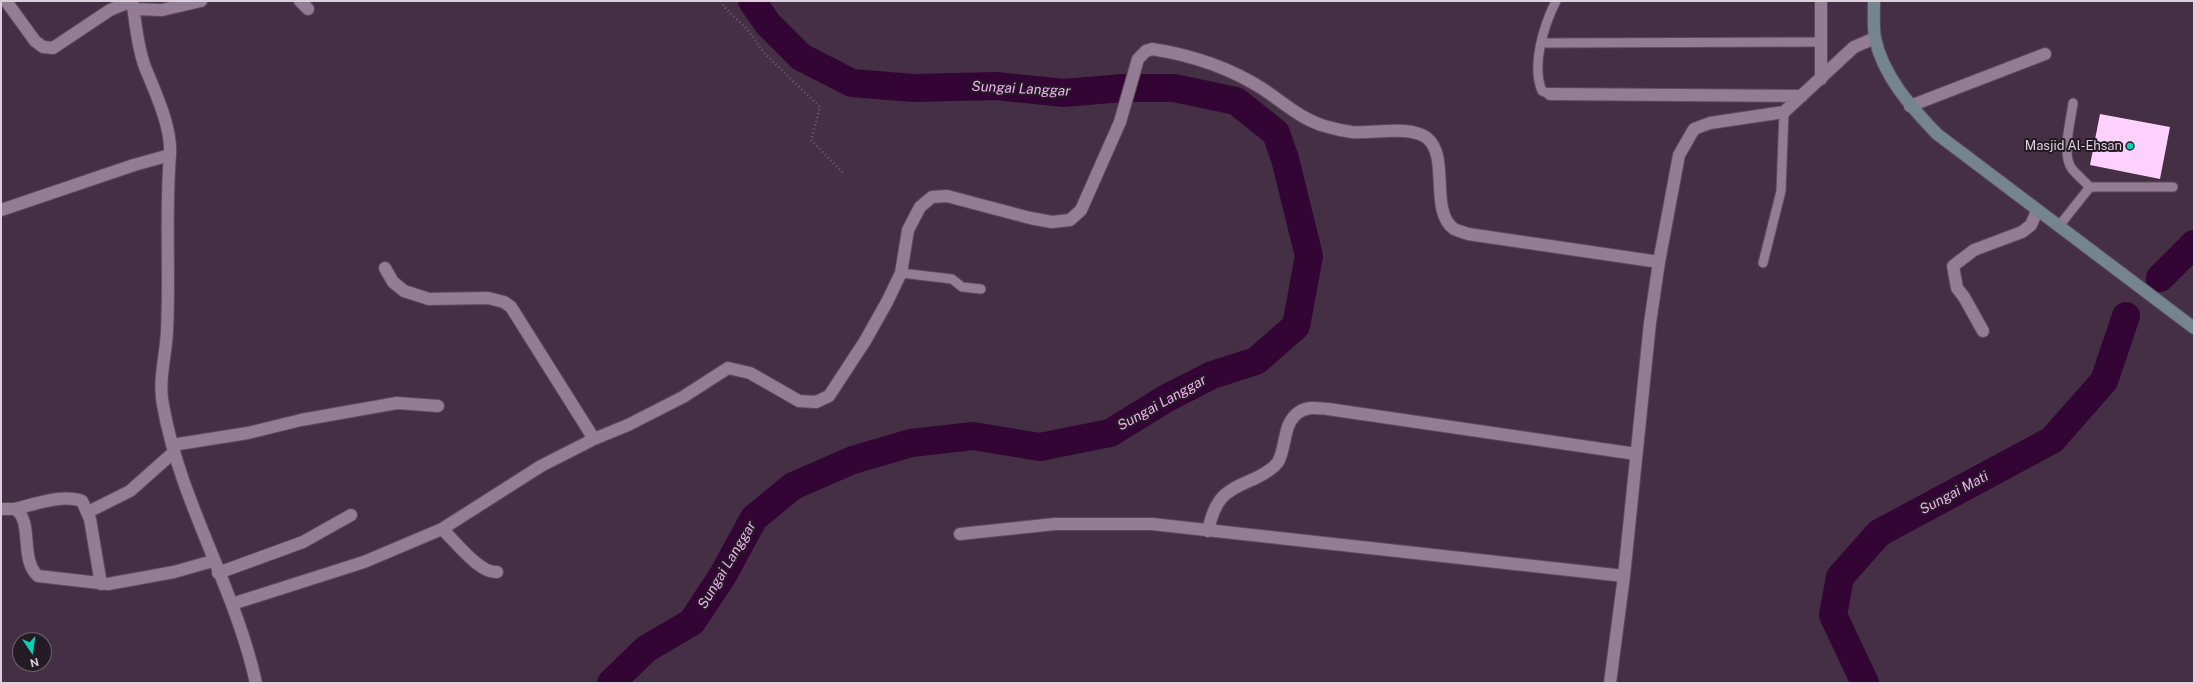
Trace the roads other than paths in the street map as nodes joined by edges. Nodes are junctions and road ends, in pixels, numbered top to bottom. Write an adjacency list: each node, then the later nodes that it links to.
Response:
1 (6, 1): 6 (street)
2 (201, 1): 6 (street)
3 (1556, 1): 9 (lane)
4 (1822, 1): 8 (street)
5 (1874, 1): 7 (main road)
6 (133, 4): 17 (street)
7 (1875, 38): 11 (street); 15 (main road)
8 (1821, 42): 9 (lane); 11 (street)
9 (1542, 43): 12 (lane)
10 (2045, 54): 15 (street)
11 (1821, 79): 13 (street)
12 (1550, 94): 13 (street)
13 (1802, 96): 16 (street)
14 (2073, 103): 18 (lane)
15 (1910, 106): 21 (main road)
16 (1784, 112): 23 (street); 24 (lane)
17 (170, 155): 20 (street); 32 (street)
18 (2090, 187): 19 (lane); 22 (lane)
19 (2174, 187)
20 (1, 210)
21 (2037, 210): 22 (main road); 29 (street)
22 (2059, 226): 28 (main road)
23 (1658, 262): 26 (street); 33 (street)
24 (1763, 264)
25 (386, 268): 31 (street)
26 (901, 273): 27 (lane); 31 (street)
27 (981, 290)
28 (2194, 328)
29 (1982, 331)
30 (438, 406): 32 (street)
31 (594, 438): 38 (street)
32 (173, 448): 36 (street); 41 (street)
33 (1636, 454): 39 (street); 44 (street)
34 (1, 509): 35 (street)
35 (15, 509): 36 (street); 45 (street)
36 (88, 512): 45 (street)
37 (351, 515): 43 (street)
38 (442, 529): 42 (street); 46 (street)
39 (1208, 530): 40 (street); 44 (street)
40 (960, 534)
41 (213, 561): 43 (street); 45 (street)
42 (497, 572)
43 (218, 573): 46 (street)
44 (1624, 576): 48 (street)
45 (101, 584)
46 (232, 604): 47 (street)
47 (256, 683)
48 (1610, 683)

